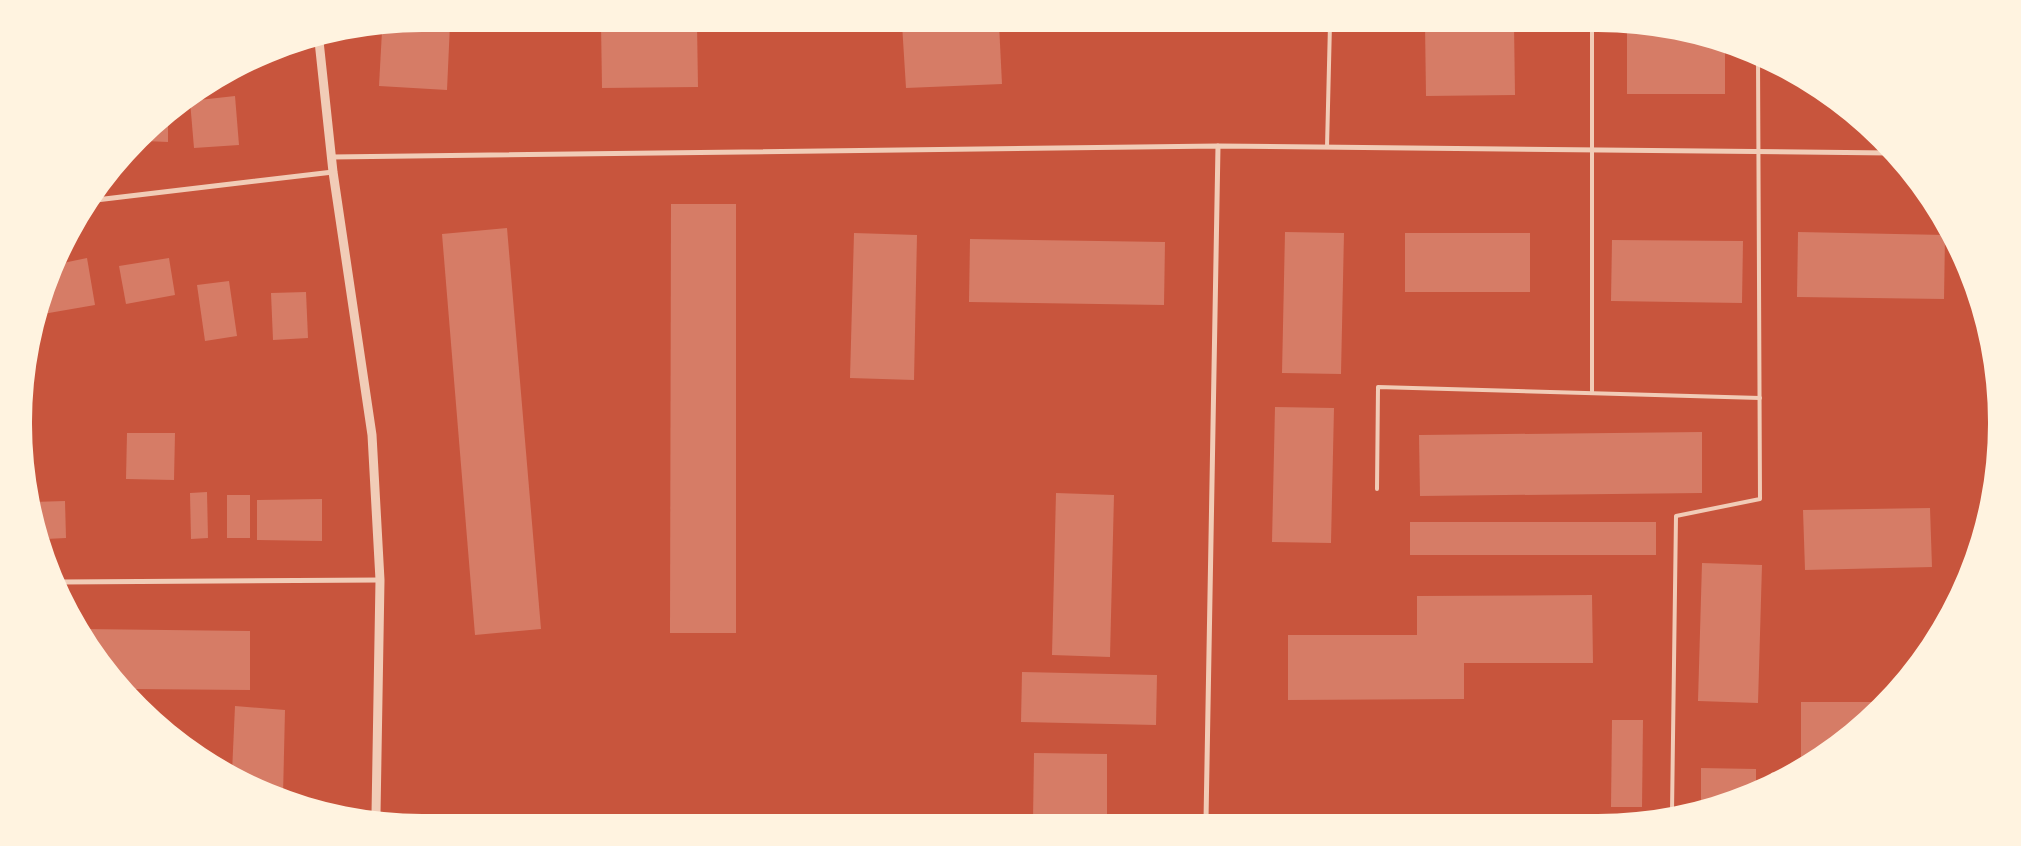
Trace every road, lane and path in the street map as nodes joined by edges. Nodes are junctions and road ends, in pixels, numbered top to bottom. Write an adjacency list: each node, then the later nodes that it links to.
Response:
1 (1330, 32): 6 (lane)
2 (1592, 32): 7 (lane)
3 (320, 47): 10 (street)
4 (1758, 67): 8 (lane)
5 (1218, 146): 6 (street); 10 (street); 20 (street)
6 (1327, 147): 7 (street)
7 (1592, 150): 8 (street); 13 (lane)
8 (1759, 151): 9 (street); 14 (lane)
9 (1880, 153)
10 (332, 157): 11 (street)
11 (333, 172): 12 (street); 16 (street)
12 (103, 199)
13 (1592, 393): 14 (lane); 15 (lane)
14 (1760, 398): 18 (lane)
15 (1377, 489)
16 (380, 580): 17 (street); 19 (street)
17 (67, 582)
18 (1672, 806)
19 (376, 810)
20 (1206, 814)

